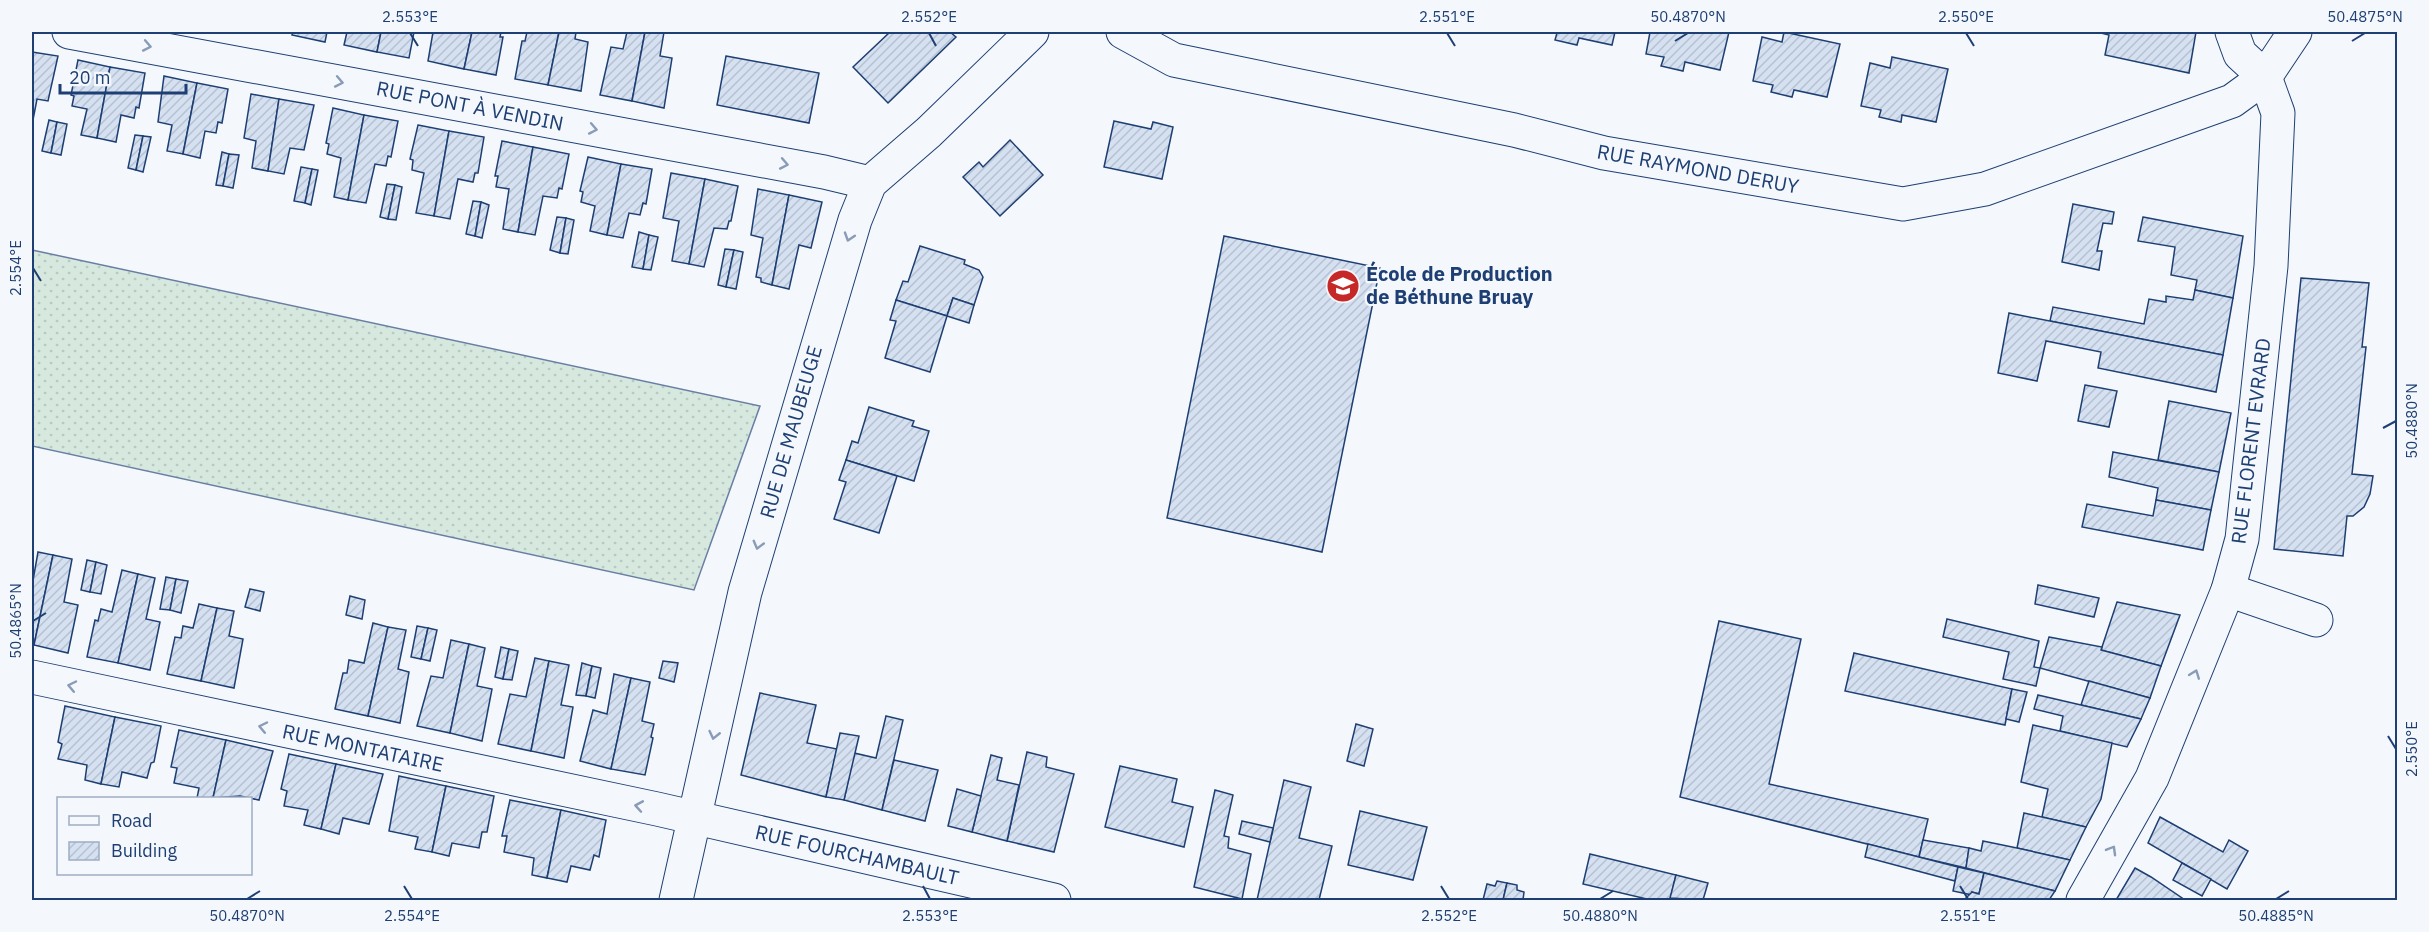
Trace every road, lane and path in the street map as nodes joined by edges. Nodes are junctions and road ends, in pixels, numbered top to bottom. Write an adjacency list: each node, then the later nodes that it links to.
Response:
1 (69, 32): 7 (street, RUE PONT À VENDIN, one-way to 7)
2 (1032, 32): 7 (street, RUE DE MAUBEUGE)
3 (1123, 32): 6 (street, RUE RAYMOND DERUY)
4 (2232, 32): 6 (street)
5 (2295, 32): 6 (street)
6 (2265, 77): 8 (street, RUE FLORENT EVRARD)
7 (870, 183): 11 (street, RUE DE MAUBEUGE, one-way to 11)
8 (2228, 590): 9 (street); 14 (street, RUE FLORENT EVRARD, one-way to 8)
9 (2316, 620)
10 (32, 677): 11 (street, RUE MONTATAIRE, one-way to 10)
11 (696, 819): 12 (street, RUE DE MAUBEUGE); 13 (street, RUE FOURCHAMBAULT)
12 (676, 900)
13 (1054, 900)
14 (2083, 900)

